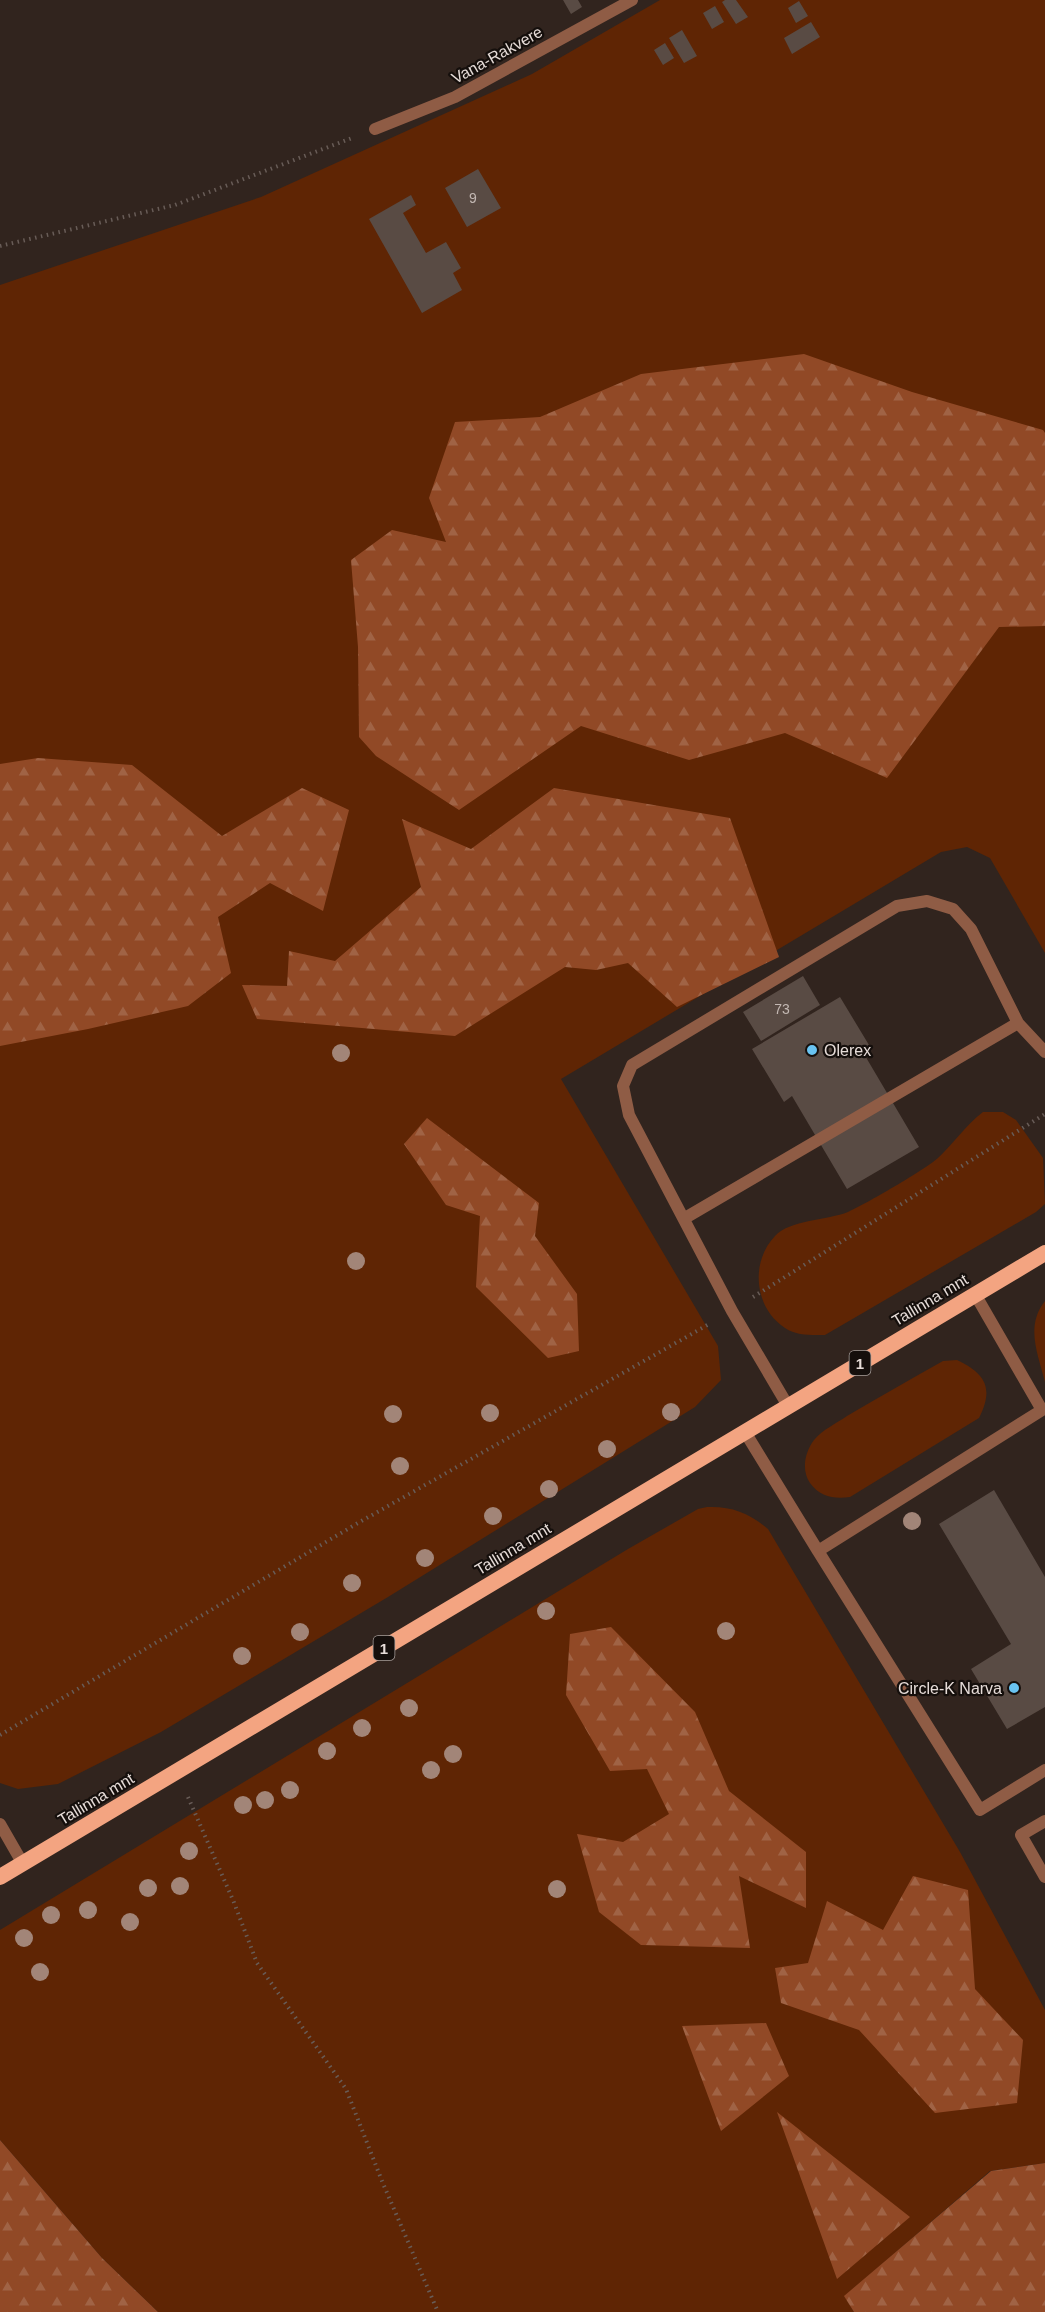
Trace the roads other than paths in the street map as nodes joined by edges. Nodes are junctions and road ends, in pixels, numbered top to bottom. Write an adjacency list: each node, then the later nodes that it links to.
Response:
1 (632, 0): 2 (street, Vana-Rakvere)
2 (375, 129)
3 (1018, 1023): 4 (street); 5 (street); 5 (street)
4 (1045, 1052)
5 (685, 1218): 8 (street)
6 (1045, 1252): 7 (highway, Tallinna mnt / 1)
7 (975, 1294): 8 (highway, Tallinna mnt / 1); 9 (street)
8 (788, 1406): 10 (highway, Tallinna mnt / 1)
9 (1043, 1413): 11 (street)
10 (745, 1432): 11 (street); 15 (highway, Tallinna mnt / 1)
11 (818, 1551): 12 (street)
12 (1045, 1770)
13 (1045, 1821): 17 (street)
14 (0, 1824): 15 (street)
15 (23, 1864): 16 (highway, Tallinna mnt / 1)
16 (0, 1877)
17 (1045, 1877)

